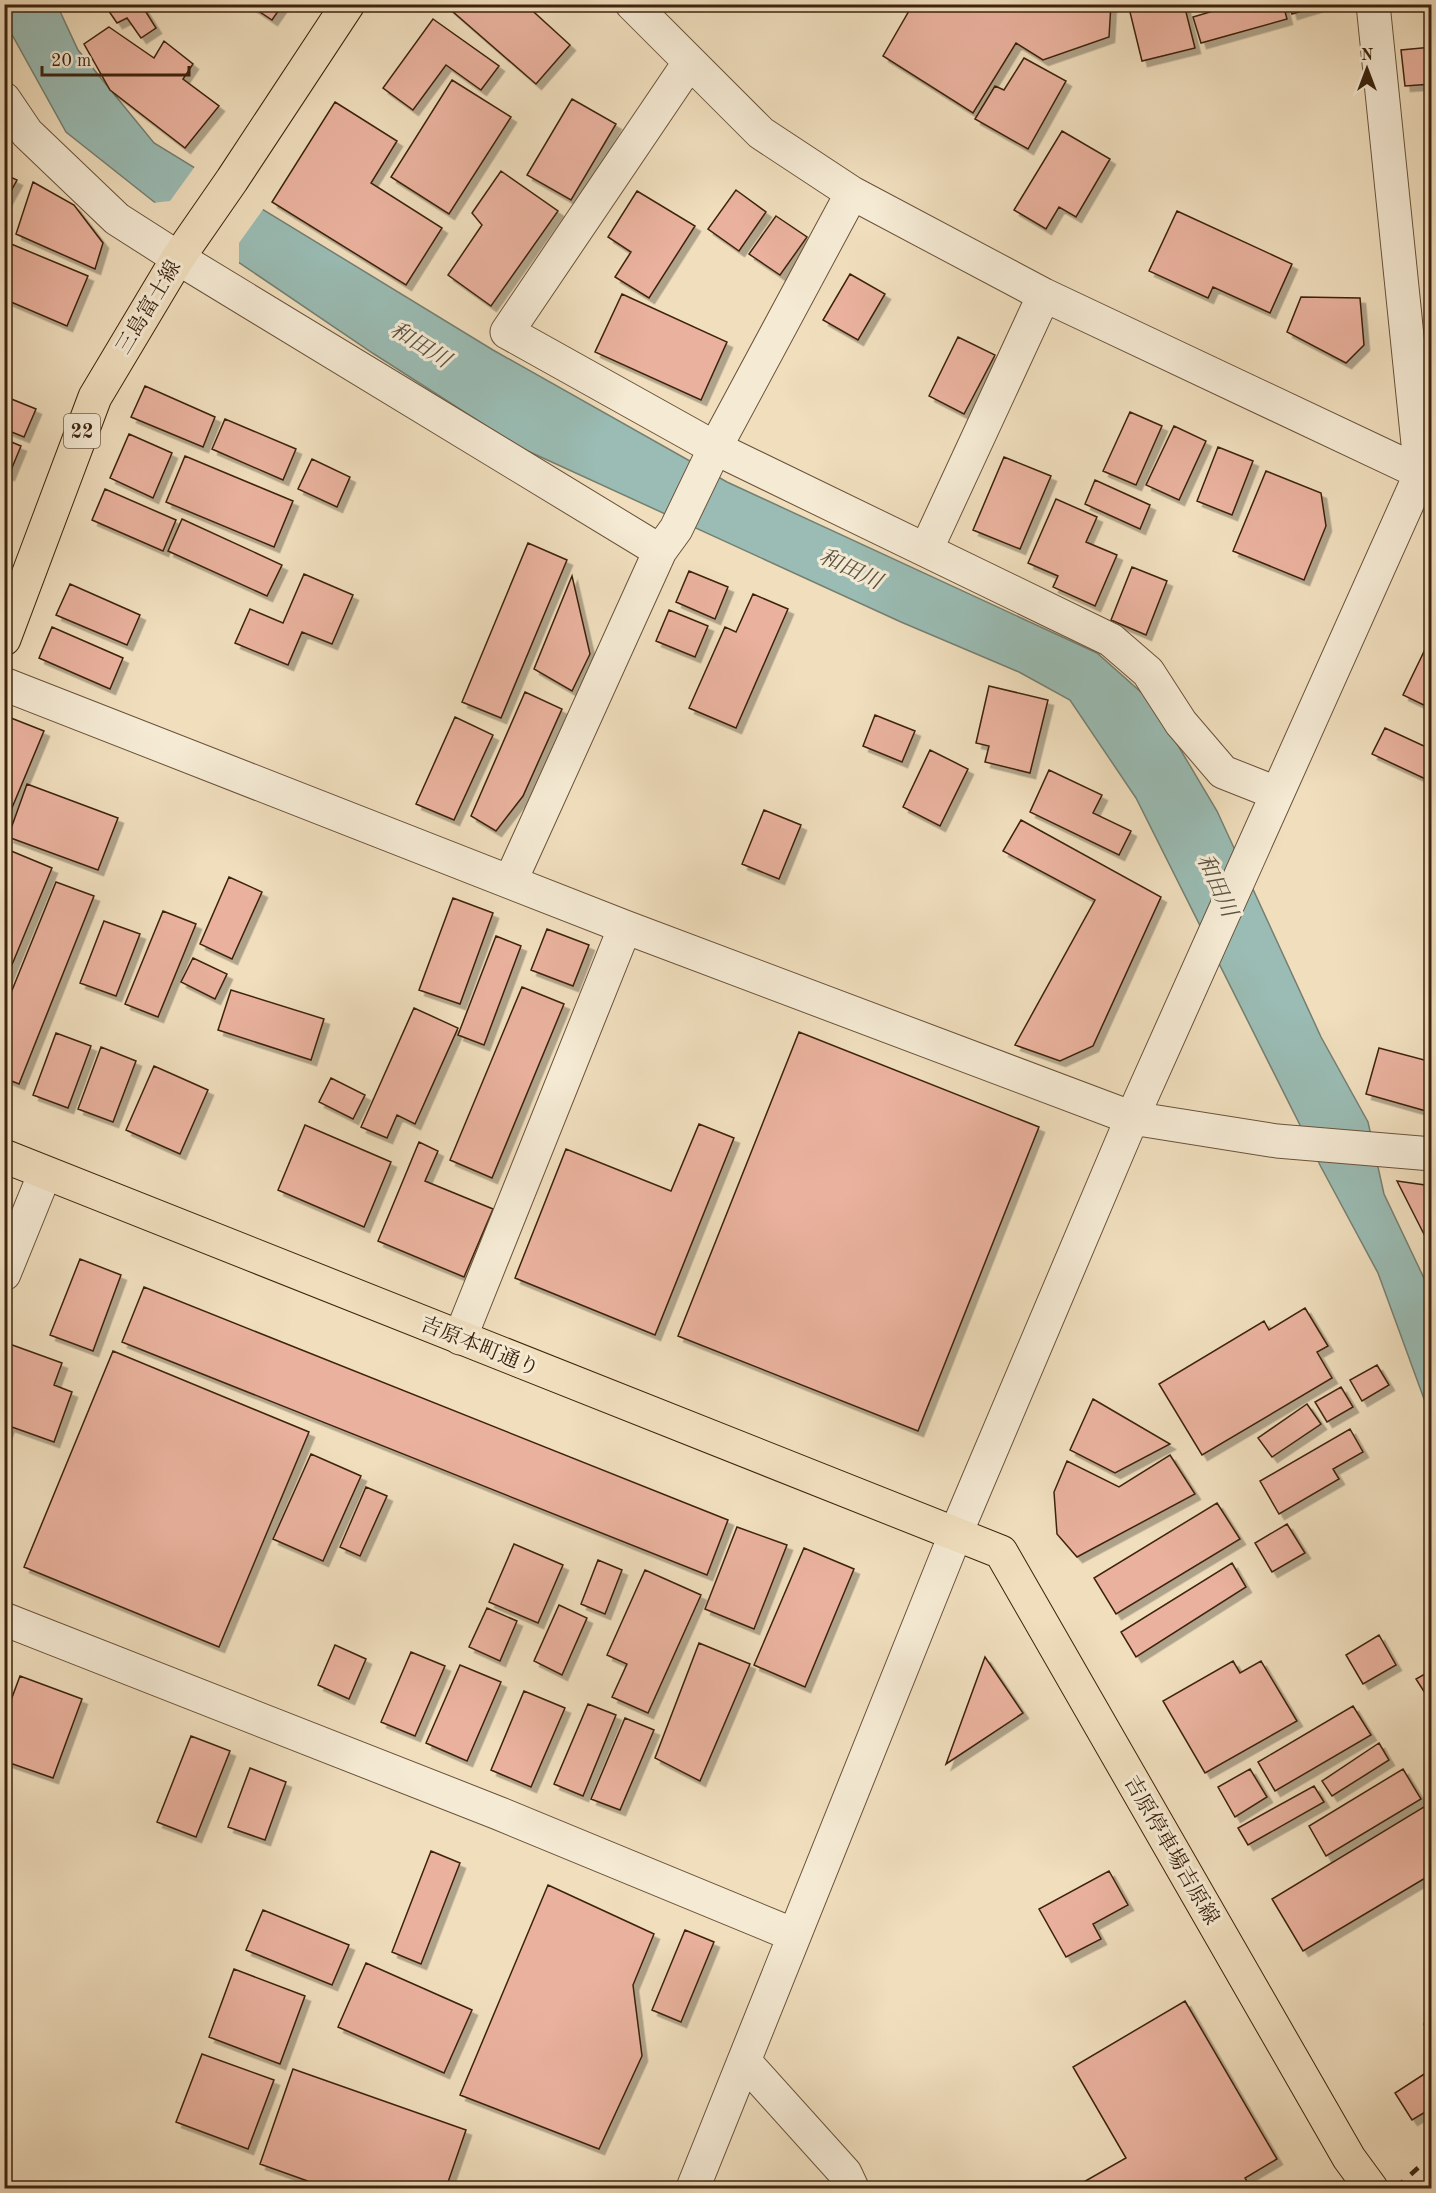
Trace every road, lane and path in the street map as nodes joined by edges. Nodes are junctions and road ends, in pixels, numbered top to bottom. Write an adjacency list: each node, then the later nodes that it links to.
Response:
1 (348, 4): 7 (main road, 三島富士線 / 22)
2 (632, 4): 4 (street)
3 (1373, 4): 10 (street)
4 (689, 63): 6 (street); 9 (street)
5 (4, 99): 7 (street)
6 (852, 194): 8 (street); 9 (street)
7 (184, 249): 11 (street); 13 (main road, 三島富士線 / 22)
8 (1044, 295): 10 (street); 12 (street)
9 (713, 454): 11 (street); 12 (street)
10 (1426, 475): 15 (street)
11 (668, 540): 16 (street)
12 (926, 550): 15 (street)
13 (4, 639)
14 (4, 684): 16 (street)
15 (1276, 793): 18 (street)
16 (510, 882): 17 (street)
17 (625, 927): 18 (street); 23 (street)
18 (1132, 1118): 19 (street); 24 (street)
19 (1416, 1152)
20 (4, 1156): 21 (main road, 吉原本町通り)
21 (45, 1173): 22 (street); 23 (main road, 吉原本町通り)
22 (4, 1274)
23 (460, 1338): 24 (main road, 吉原本町通り)
24 (956, 1533): 26 (street); 30 (main road, 吉原停車場吉原線)
25 (4, 1619): 26 (street)
26 (794, 1935): 27 (street)
27 (745, 2062): 28 (street); 29 (street)
28 (693, 2188)
29 (852, 2188)
30 (1371, 2188)

